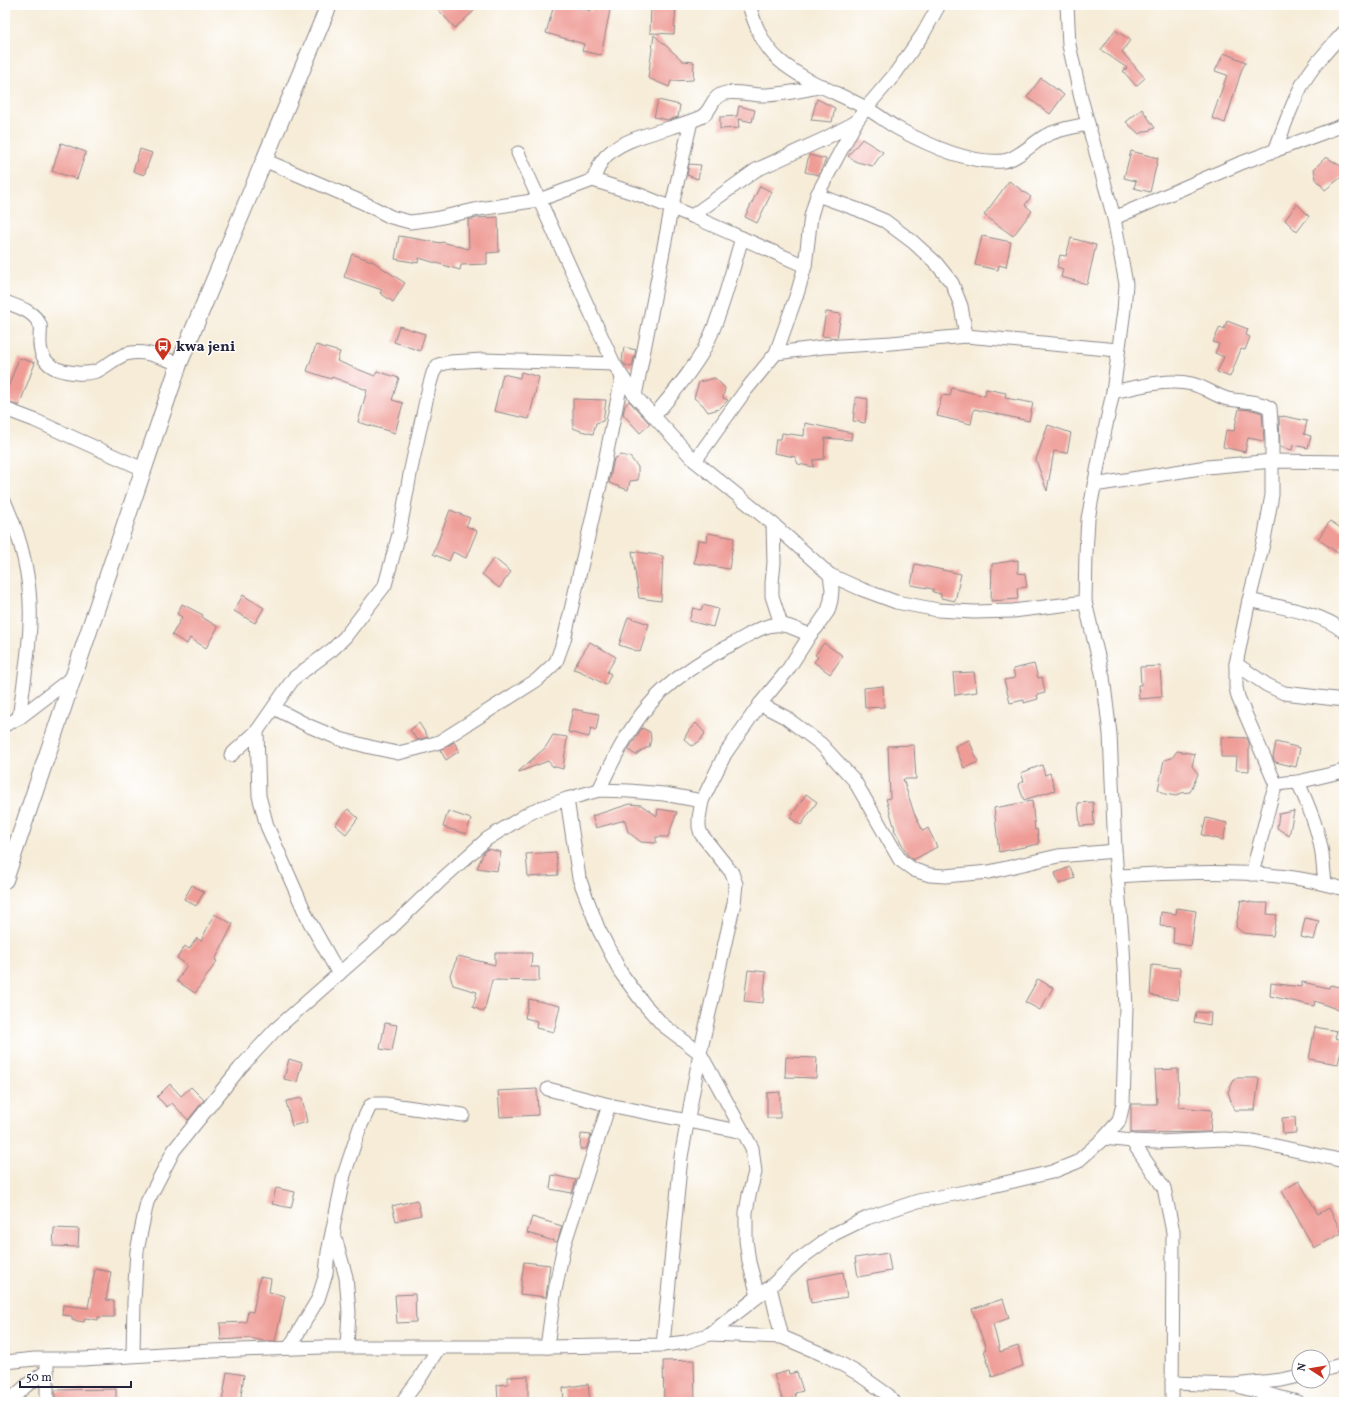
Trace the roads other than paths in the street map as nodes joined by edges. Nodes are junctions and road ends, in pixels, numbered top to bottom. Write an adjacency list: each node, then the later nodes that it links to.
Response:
1 (329, 5): 14 (street)
2 (749, 5): 6 (street)
3 (939, 5): 7 (street)
4 (1067, 5): 10 (street)
5 (1344, 32): 12 (street)
6 (823, 86): 7 (street); 8 (street)
7 (866, 108): 9 (street); 10 (street)
8 (691, 121): 15 (street); 18 (street)
9 (856, 122): 16 (street); 19 (street)
10 (1088, 124): 20 (street)
11 (1344, 125): 12 (street)
12 (1275, 150): 20 (street)
13 (518, 153): 17 (street)
14 (264, 160): 17 (street); 27 (street)
15 (593, 180): 17 (street); 18 (street)
16 (817, 195): 22 (street); 24 (street)
17 (539, 200): 28 (street)
18 (672, 208): 19 (street); 31 (street)
19 (692, 216): 21 (street)
20 (1114, 218): 25 (street)
21 (742, 238): 22 (street); 33 (street)
22 (805, 266): 26 (street)
23 (5, 302): 27 (street)
24 (966, 336): 25 (street); 26 (street)
25 (1118, 350): 30 (street)
26 (776, 353): 34 (street)
27 (179, 364): 37 (street)
28 (614, 364): 29 (street); 51 (street)
29 (622, 378): 31 (street); 51 (street)
30 (1113, 392): 35 (street); 38 (street)
31 (635, 396): 33 (street)
32 (5, 409): 37 (street)
33 (654, 416): 34 (street)
34 (695, 461): 40 (street)
35 (1273, 461): 36 (street); 38 (street); 42 (street)
36 (1344, 462)
37 (143, 469): 48 (street)
38 (1094, 485): 43 (street)
39 (5, 503): 52 (street)
40 (773, 524): 41 (street); 44 (street)
41 (830, 575): 43 (street); 46 (street)
42 (1249, 600): 45 (street); 47 (street)
43 (1085, 602): 62 (street)
44 (781, 624): 46 (street); 59 (street)
45 (1344, 632)
46 (810, 635): 50 (street)
47 (1236, 664): 49 (street); 58 (street)
48 (74, 676): 52 (street); 65 (street)
49 (1344, 700)
50 (760, 704): 61 (street); 62 (street)
51 (274, 708): 54 (street)
52 (19, 718): 53 (street)
53 (5, 725)
54 (257, 731): 55 (street); 68 (street)
55 (231, 755)
56 (1344, 771): 57 (street)
57 (1298, 782): 58 (street); 66 (street)
58 (1276, 785): 63 (street)
59 (599, 790): 60 (street); 61 (street)
60 (567, 799): 68 (street); 69 (street)
61 (702, 801): 69 (street)
62 (1115, 851): 64 (street)
63 (1252, 874): 64 (street); 66 (street)
64 (1116, 876): 75 (street)
65 (5, 880)
66 (1325, 884): 67 (street)
67 (1344, 889)
68 (339, 974): 88 (street)
69 (700, 1053): 73 (street); 74 (street)
70 (548, 1089): 71 (street)
71 (609, 1105): 73 (street); 87 (street)
72 (463, 1115): 78 (street)
73 (688, 1121): 74 (street); 83 (street)
74 (743, 1132): 80 (street)
75 (1104, 1138): 76 (street); 79 (street)
76 (1132, 1141): 77 (street); 94 (street)
77 (1344, 1161)
78 (333, 1229): 84 (street); 86 (street)
79 (770, 1287): 80 (street); 82 (street)
80 (758, 1296): 81 (street)
81 (710, 1334): 82 (street); 83 (street)
82 (782, 1337): 99 (street)
83 (662, 1345): 87 (street)
84 (347, 1346): 85 (street); 86 (street)
85 (439, 1347): 87 (street); 98 (street)
86 (289, 1348): 88 (street)
87 (547, 1348)
88 (133, 1355): 91 (street)
89 (5, 1362): 91 (street)
90 (1344, 1364): 92 (street)
91 (47, 1365): 96 (street); 97 (street)
92 (1331, 1368)
93 (1291, 1378): 95 (street)
94 (1172, 1383): 95 (street); 100 (street)
95 (1234, 1385): 101 (street)
96 (8, 1402)
97 (47, 1402)
98 (402, 1402)
99 (894, 1402)
100 (1172, 1402)
101 (1298, 1402)

